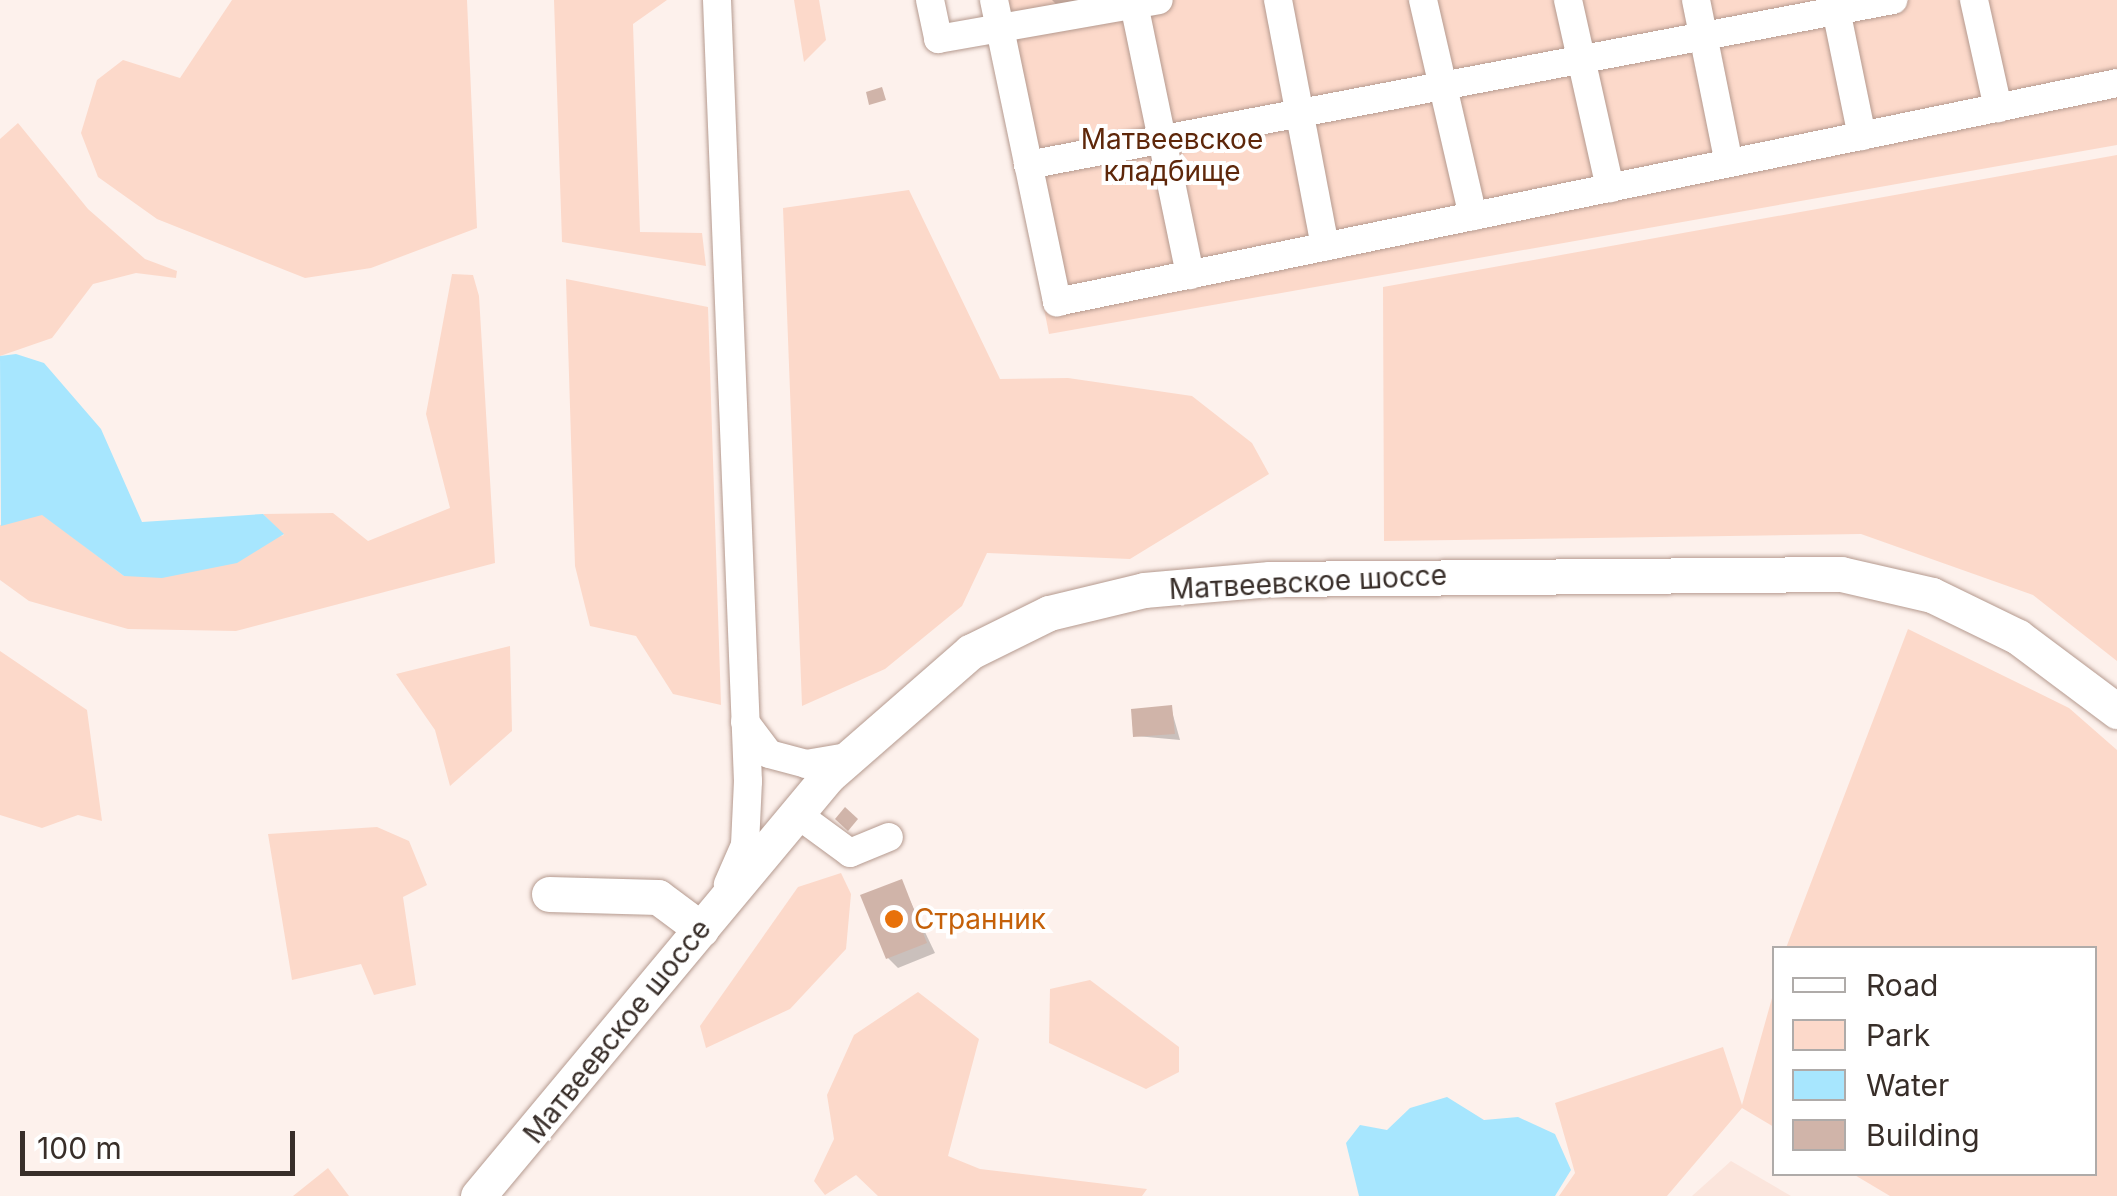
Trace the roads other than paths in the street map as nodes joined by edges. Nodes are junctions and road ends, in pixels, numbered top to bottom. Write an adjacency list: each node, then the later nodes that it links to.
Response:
1 (717, 0): 28 (street)
2 (930, 0): 12 (street)
3 (994, 0): 12 (street)
4 (1278, 0): 18 (street)
5 (1423, 0): 16 (street)
6 (1568, 0): 14 (street)
7 (1696, 0): 13 (street)
8 (1893, 0): 11 (street)
9 (1974, 0): 17 (street)
10 (1152, 1): 12 (street); 20 (street)
11 (1835, 5): 13 (street); 19 (street)
12 (1001, 32): 22 (street)
13 (1704, 36): 14 (street); 21 (street)
14 (1581, 59): 16 (street); 23 (street)
15 (2117, 83): 17 (street)
16 (1443, 86): 18 (street); 24 (street)
17 (1998, 108): 19 (street)
18 (1300, 115): 20 (street); 25 (street)
19 (1862, 136): 21 (street)
20 (1162, 139): 22 (street); 26 (street)
21 (1729, 163): 23 (street)
22 (1028, 165): 26 (street)
23 (1610, 188): 24 (street)
24 (1473, 216): 25 (street)
25 (1325, 247): 26 (street)
26 (1190, 275)
27 (2117, 711): 29 (main road, Матвеевское шоссе)
28 (745, 722): 29 (street); 33 (street)
29 (848, 757): 30 (main road, Матвеевское шоссе)
30 (796, 814): 31 (street); 33 (main road, Матвеевское шоссе)
31 (889, 838)
32 (549, 894): 33 (main road)
33 (710, 918): 34 (main road, Матвеевское шоссе)
34 (478, 1196)

